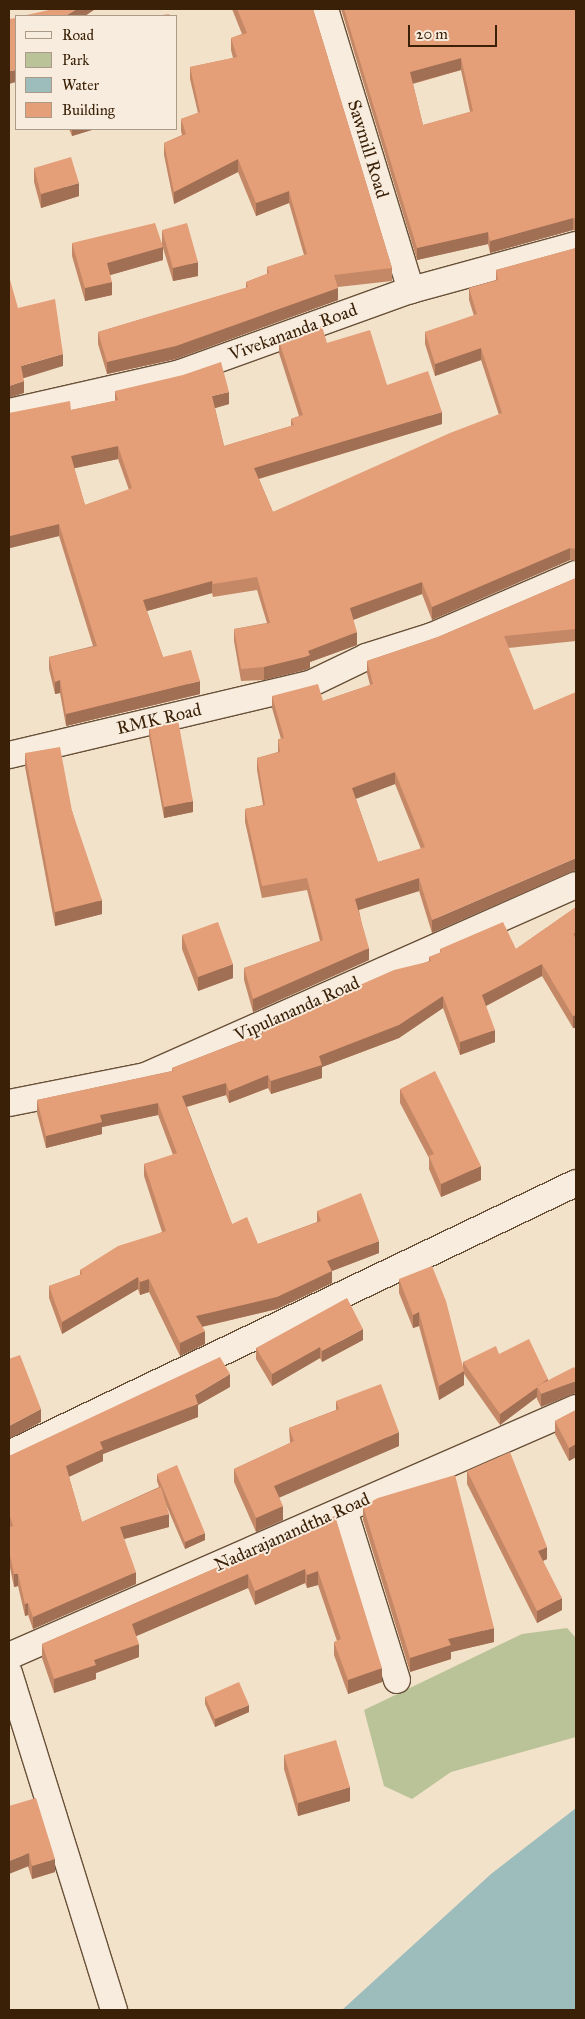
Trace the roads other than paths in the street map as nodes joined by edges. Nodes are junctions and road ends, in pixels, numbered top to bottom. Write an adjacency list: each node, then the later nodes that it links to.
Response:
1 (325, 9): 3 (street, Sawmill Road)
2 (576, 245): 3 (street, Vivekananda Road)
3 (411, 290): 4 (street, Vivekananda Road)
4 (9, 412)
5 (576, 574): 6 (street, RMK Road)
6 (9, 755)
7 (576, 885): 8 (street, Vipulananda Road)
8 (9, 1103)
9 (576, 1183): 11 (street)
10 (576, 1408): 12 (street, Nadarajanandtha Road)
11 (9, 1454)
12 (344, 1510): 13 (street, Nadarajanandtha Road); 15 (street)
13 (9, 1656)
14 (9, 1673): 16 (street)
15 (396, 1680)
16 (114, 2010)

